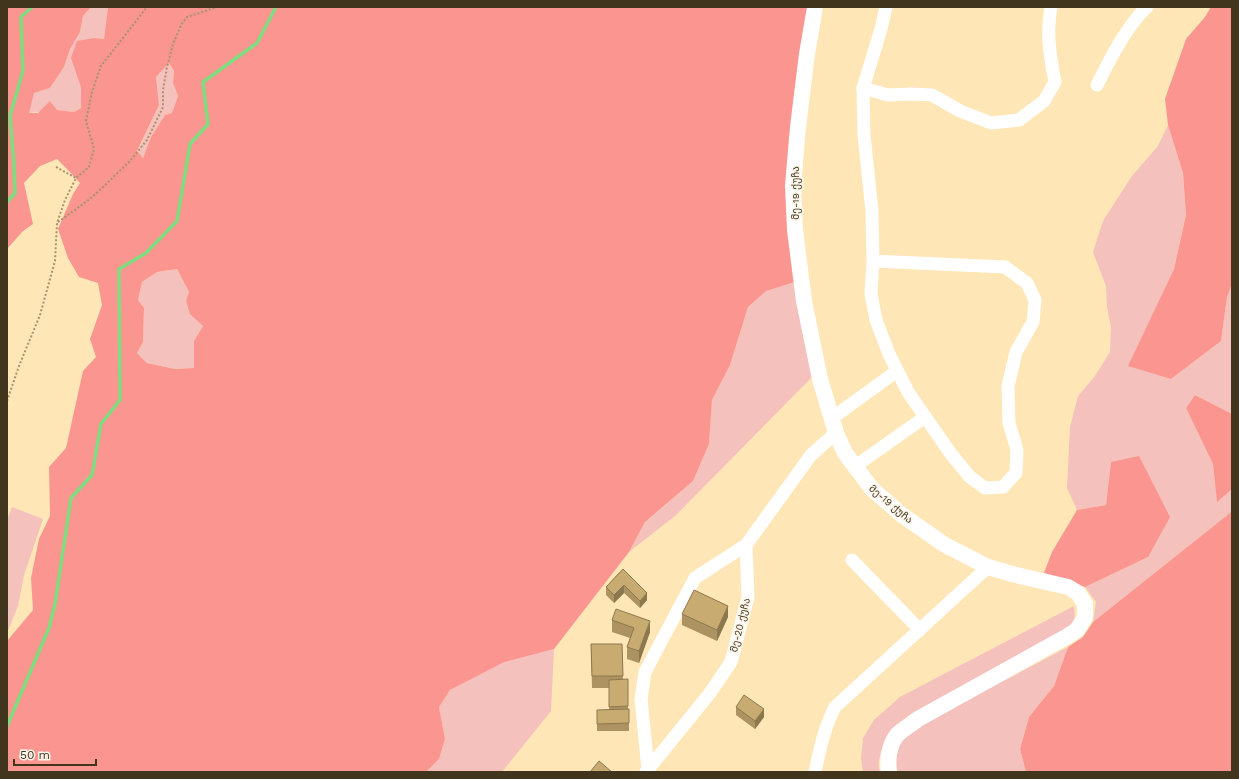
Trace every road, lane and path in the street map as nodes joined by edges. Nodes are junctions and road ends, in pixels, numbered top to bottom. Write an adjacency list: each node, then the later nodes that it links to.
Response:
1 (147, 7): 10 (path)
2 (218, 7): 11 (path)
3 (815, 7): 16 (street, მე-19 ქუჩა)
4 (886, 7): 8 (street)
5 (1051, 7): 8 (street)
6 (1146, 7): 7 (street)
7 (1097, 85)
8 (863, 88): 12 (street)
9 (56, 167): 10 (path)
10 (76, 178): 11 (path)
11 (57, 223): 14 (path)
12 (873, 261): 13 (street); 15 (street)
13 (898, 372): 15 (street); 16 (street)
14 (7, 401)
15 (925, 418): 17 (street)
16 (834, 425): 17 (street, მე-19 ქუჩა); 18 (street)
17 (854, 467): 20 (street, მე-19 ქუჩა)
18 (746, 545): 22 (street, მე-20 ქუჩა); 22 (street)
19 (852, 560): 21 (street)
20 (988, 567): 21 (street); 24 (street, მე-19 ქუჩა)
21 (920, 630): 23 (street)
22 (647, 770)
23 (816, 772)
24 (889, 772)

